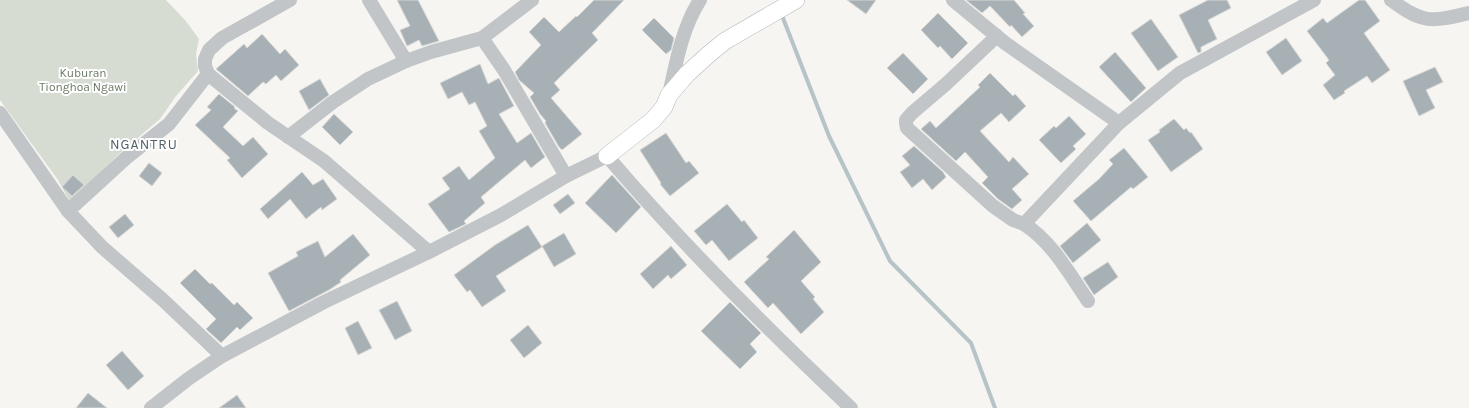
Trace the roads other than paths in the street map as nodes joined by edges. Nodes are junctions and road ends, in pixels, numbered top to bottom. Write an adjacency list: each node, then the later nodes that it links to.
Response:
1 (290, 0): 13 (street)
2 (369, 0): 12 (street)
3 (532, 0): 11 (street)
4 (700, 0): 14 (street)
5 (796, 0): 14 (main road)
6 (953, 0): 10 (street)
7 (1314, 0): 16 (street)
8 (1391, 0): 9 (street)
9 (1469, 13)
10 (997, 36): 16 (street); 21 (street)
11 (482, 38): 12 (street); 19 (street)
12 (406, 61): 17 (street)
13 (208, 74): 17 (street); 20 (street)
14 (669, 95): 18 (main road)
15 (0, 113): 20 (street)
16 (1120, 123): 21 (street)
17 (288, 137): 22 (street)
18 (607, 156): 19 (street); 26 (street)
19 (566, 176): 22 (street)
20 (68, 211): 24 (street)
21 (1024, 224): 23 (street)
22 (429, 252): 24 (street)
23 (1088, 301)
24 (222, 356): 25 (street)
25 (151, 408)
26 (851, 408)

